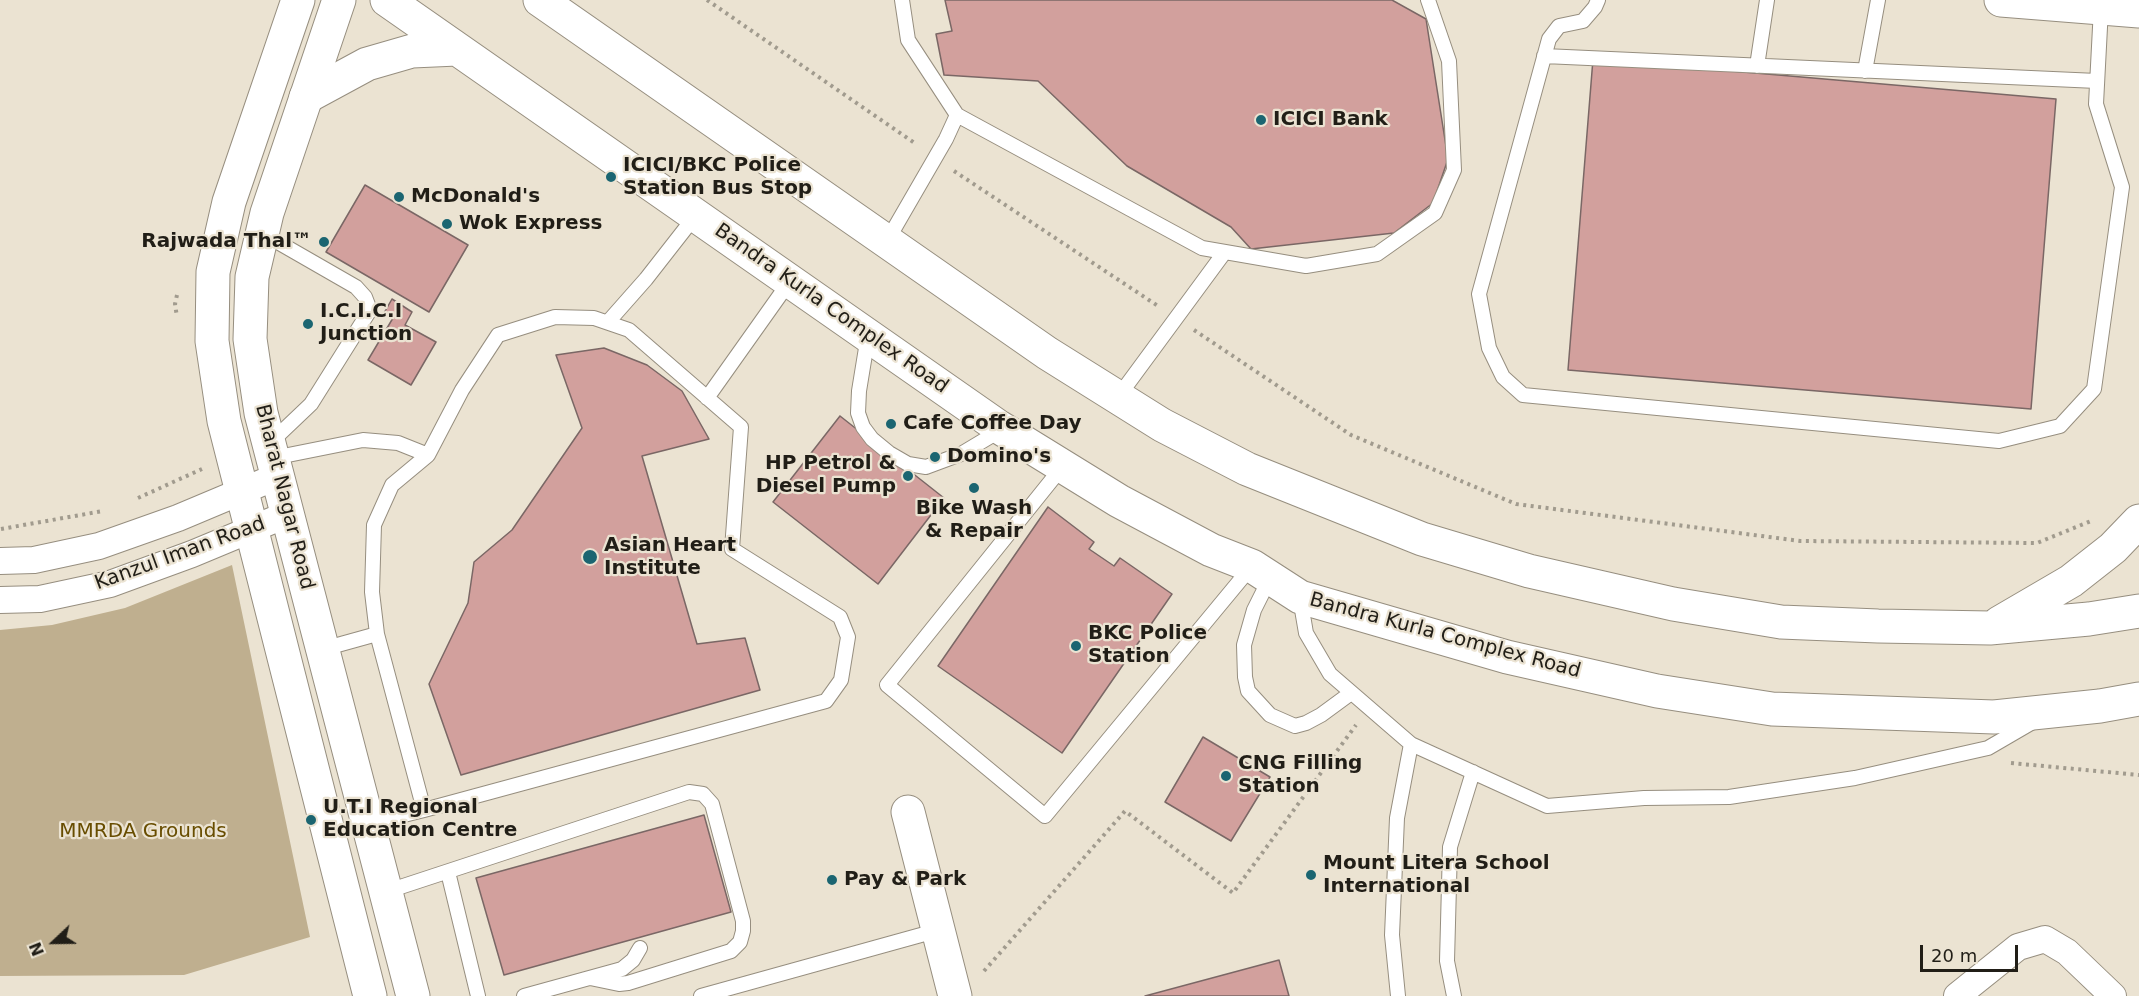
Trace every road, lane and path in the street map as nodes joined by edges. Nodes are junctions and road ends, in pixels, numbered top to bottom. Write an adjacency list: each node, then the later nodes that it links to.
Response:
1 (298, 0): 39 (main road, Bharat Nagar Road)
2 (339, 0): 19 (main road, Bharat Nagar Road)
3 (387, 0): 14 (main road, Bandra Kurla Complex Road)
4 (540, 0): 24 (main road)
5 (706, 0): 21 (path)
6 (902, 0): 20 (lane)
7 (1428, 0): 25 (lane)
8 (1598, 0): 15 (lane)
9 (1767, 0): 16 (lane)
10 (1878, 0): 17 (lane)
11 (2001, 0): 12 (main road)
12 (2101, 8): 13 (main road); 18 (lane)
13 (2139, 10)
14 (457, 49): 19 (main road); 22 (main road, Bandra Kurla Complex Road)
15 (1544, 56): 16 (lane); 18 (lane)
16 (1757, 66): 17 (lane)
17 (1865, 71): 18 (lane)
18 (2097, 81)
19 (306, 97): 23 (main road, Bharat Nagar Road)
20 (957, 115): 21 (lane); 25 (lane)
21 (935, 158): 24 (lane); 28 (path)
22 (696, 215): 26 (main road, Bandra Kurla Complex Road); 29 (lane)
23 (262, 233): 36 (main road, Bharat Nagar Road); 36 (lane)
24 (887, 241): 32 (main road)
25 (1224, 253): 28 (lane)
26 (790, 281): 31 (main road, Bandra Kurla Complex Road); 33 (lane)
27 (178, 293): 30 (path)
28 (1176, 318): 32 (lane); 43 (path)
29 (608, 322): 33 (lane); 35 (lane)
30 (179, 327)
31 (868, 335): 34 (main road, Bandra Kurla Complex Road); 34 (lane)
32 (1118, 397): 52 (main road)
33 (707, 398): 61 (lane)
34 (1003, 429): 38 (main road, Bandra Kurla Complex Road)
35 (428, 455): 36 (lane); 53 (lane)
36 (274, 459): 39 (street, Kanzul Iman Road); 42 (main road, Bharat Nagar Road)
37 (206, 467): 40 (path)
38 (1057, 473): 48 (main road, Bandra Kurla Complex Road); 48 (lane)
39 (242, 491): 45 (main road, Bharat Nagar Road); 47 (street, Kanzul Iman Road)
40 (135, 500)
41 (103, 511): 46 (path)
42 (288, 514): 45 (street, Kanzul Iman Road); 54 (main road, Bharat Nagar Road)
43 (2101, 517)
44 (2139, 521): 52 (main road)
45 (252, 529): 50 (street, Kanzul Iman Road); 70 (main road, Bharat Nagar Road)
46 (0, 530)
47 (0, 561)
48 (1261, 572): 49 (main road, Bandra Kurla Complex Road); 55 (lane)
49 (1300, 597): 55 (lane); 58 (main road, Bandra Kurla Complex Road)
50 (0, 600)
51 (2139, 611): 52 (main road)
52 (1990, 628)
53 (377, 634): 54 (lane); 61 (lane)
54 (323, 649): 63 (main road, Bharat Nagar Road)
55 (1351, 693): 57 (lane)
56 (2139, 699): 58 (main road, Bandra Kurla Complex Road)
57 (1369, 708): 59 (lane); 69 (path)
58 (2051, 711): 60 (lane)
59 (1411, 744): 60 (lane); 75 (lane)
60 (1473, 772): 76 (lane)
61 (424, 810): 63 (lane)
62 (908, 812): 66 (main road)
63 (368, 824): 65 (main road, Bharat Nagar Road)
64 (447, 872): 65 (lane); 68 (lane); 72 (lane)
65 (386, 892): 71 (main road, Bharat Nagar Road)
66 (939, 930): 69 (main road); 74 (lane)
67 (640, 948): 68 (lane)
68 (590, 978): 73 (lane)
69 (966, 987)
70 (370, 996)
71 (412, 996)
72 (478, 996)
73 (524, 996)
74 (701, 996)
75 (1398, 996)
76 (1454, 996)
77 (1957, 996): 78 (street)
78 (2113, 996)

